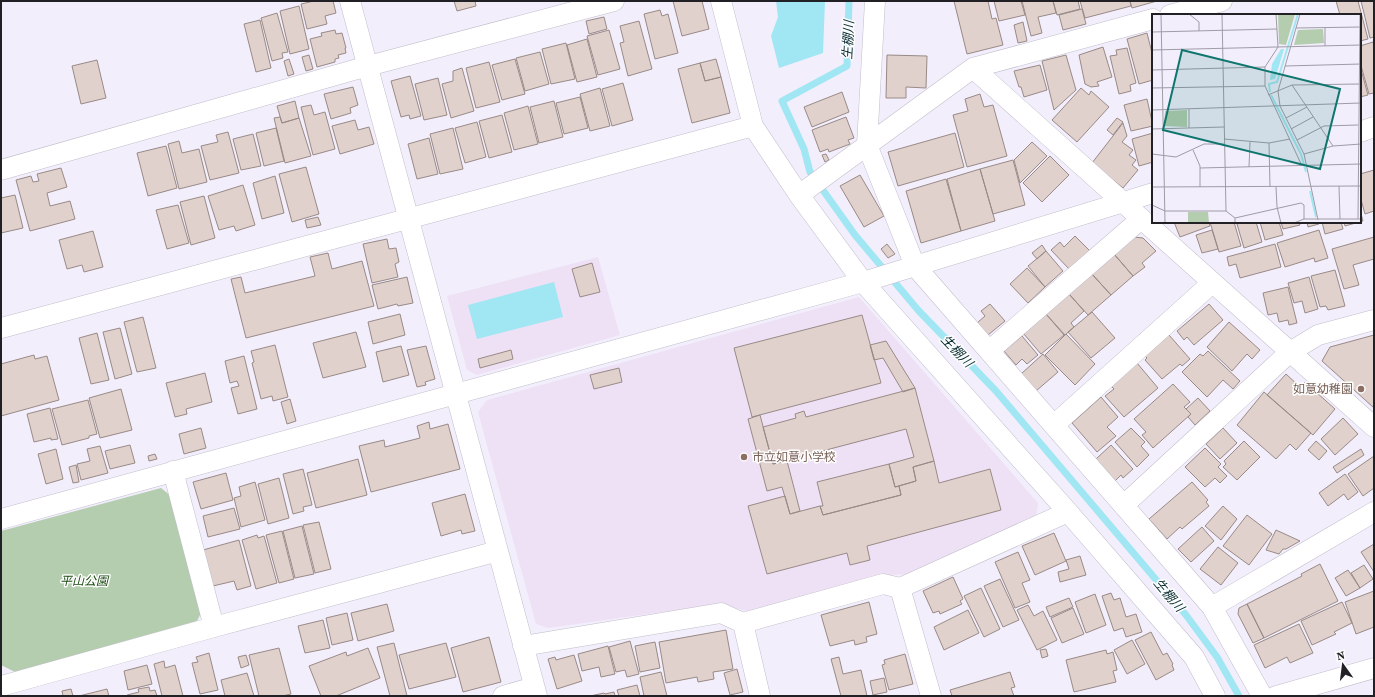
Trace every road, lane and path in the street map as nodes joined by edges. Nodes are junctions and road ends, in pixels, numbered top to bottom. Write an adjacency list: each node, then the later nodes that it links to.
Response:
1 (350, 1): 8 (street)
2 (614, 1): 8 (street)
3 (721, 1): 10 (street)
4 (875, 1): 13 (street)
5 (1222, 1): 6 (street)
6 (1174, 14)
7 (1152, 19): 9 (street)
8 (368, 66): 14 (street); 18 (street)
9 (973, 68): 13 (street); 17 (street)
10 (753, 126): 15 (street); 18 (street)
11 (1374, 127): 12 (street)
12 (1361, 132)
13 (867, 145): 15 (street); 20 (street)
14 (1, 170)
15 (801, 193): 21 (street)
16 (1152, 193): 17 (street)
17 (1123, 202): 19 (street); 20 (street)
18 (408, 218): 24 (street); 27 (street)
19 (1141, 219): 22 (street); 25 (street)
20 (910, 267): 21 (street); 25 (street)
21 (867, 280): 27 (street); 32 (street)
22 (1212, 282): 26 (street); 28 (street)
23 (1374, 320): 26 (street)
24 (1, 328)
25 (990, 351): 28 (street)
26 (1290, 352): 29 (street); 31 (street)
27 (455, 394): 30 (street); 35 (street)
28 (1054, 425): 31 (street)
29 (1374, 427)
30 (173, 471): 34 (street); 39 (street)
31 (1124, 505): 37 (street)
32 (1068, 512): 36 (street); 47 (street)
33 (1374, 512): 37 (street)
34 (1, 519)
35 (498, 551): 39 (street); 40 (street)
36 (900, 588): 38 (street); 46 (street)
37 (1212, 607): 48 (street)
38 (743, 623): 40 (street); 45 (street)
39 (214, 627): 42 (street)
40 (523, 646): 43 (street)
41 (1374, 668): 49 (street)
42 (1, 686)
43 (535, 692): 44 (street)
44 (503, 696)
45 (760, 696)
46 (931, 696)
47 (1215, 696)
48 (1262, 696)
49 (1276, 696)

